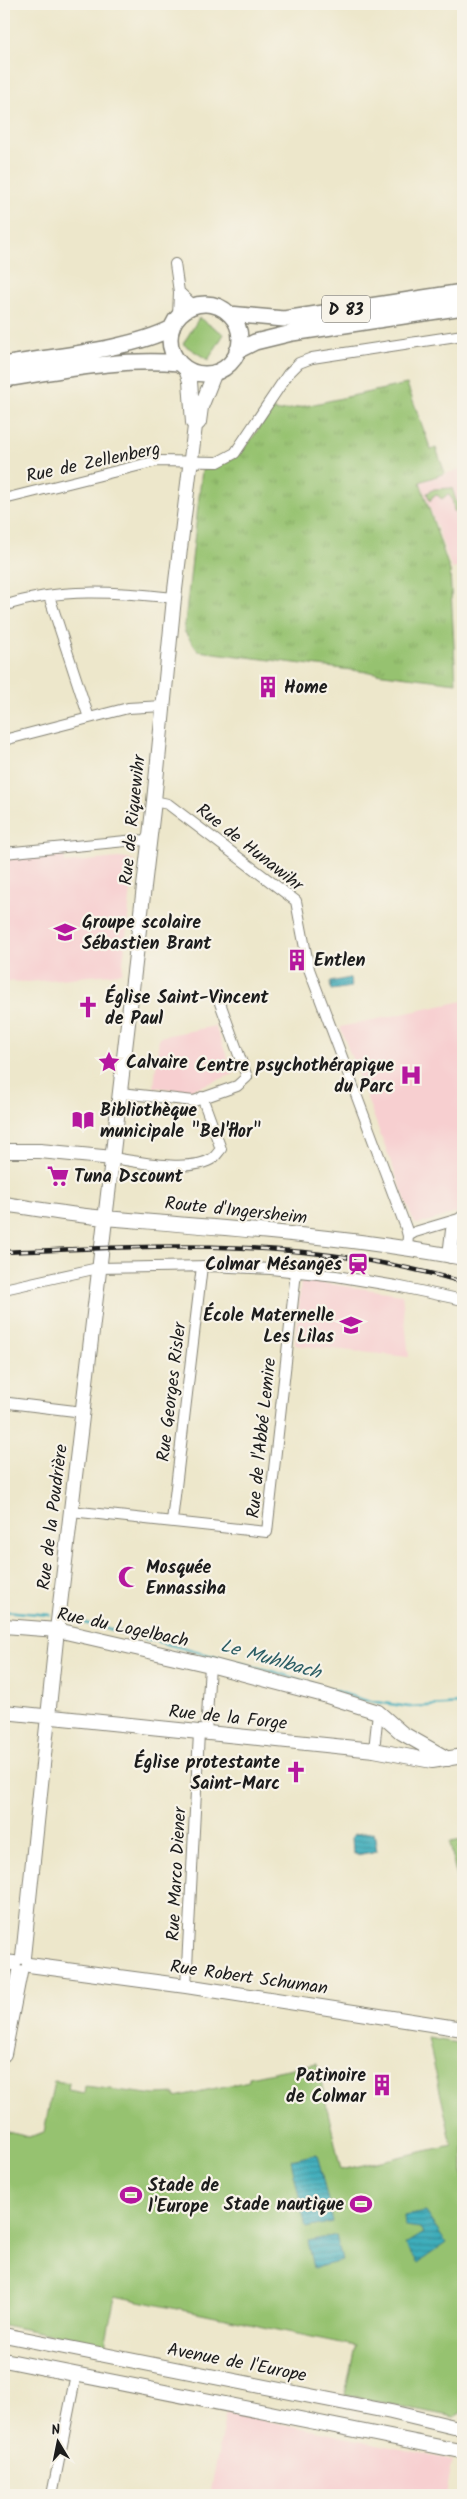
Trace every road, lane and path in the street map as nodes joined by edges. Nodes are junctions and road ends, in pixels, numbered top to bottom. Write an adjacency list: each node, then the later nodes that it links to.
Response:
1 (174, 264): 2 (street)
2 (179, 292): 4 (street); 7 (street)
3 (463, 292): 6 (main road, D 83)
4 (194, 306): 6 (main road); 7 (main road)
5 (463, 307): 9 (main road, D 83)
6 (229, 314): 9 (main road)
7 (175, 322): 10 (main road); 11 (main road)
8 (463, 335): 15 (street, Rue de Zellenberg)
9 (237, 351): 12 (main road)
10 (4, 365)
11 (183, 366): 12 (main road); 13 (main road); 14 (street, Rue de Riquewihr)
12 (215, 372): 14 (street, Rue de Riquewihr)
13 (4, 379)
14 (195, 426): 15 (street, Rue de Riquewihr)
15 (190, 462): 16 (street, Rue de Zellenberg); 18 (street, Rue de Riquewihr)
16 (4, 499)
17 (49, 596): 18 (street); 19 (street); 21 (street)
18 (174, 598): 20 (street, Rue de Riquewihr)
19 (4, 606)
20 (163, 706): 21 (street); 23 (street, Rue de Riquewihr)
21 (89, 718): 22 (street)
22 (4, 740)
23 (154, 801): 24 (street, Rue de Riquewihr); 34 (street, Rue de Hunawihr)
24 (149, 841): 25 (street); 27 (street, Rue de Riquewihr)
25 (4, 853)
26 (220, 1003): 28 (street)
27 (120, 1093): 28 (street); 30 (street, Rue de Riquewihr)
28 (202, 1097): 30 (street)
29 (4, 1151): 30 (street)
30 (112, 1158): 32 (street, Rue de Riquewihr)
31 (4, 1204): 32 (street, Route d'Ingersheim)
32 (104, 1218): 34 (street, Route d'Ingersheim); 37 (street, Rue de la Poudrière)
33 (462, 1218): 34 (street); 35 (street)
34 (408, 1242): 35 (street, Route d'Ingersheim)
35 (457, 1257)
36 (202, 1266): 37 (street); 38 (street); 44 (street, Rue Georges Risler)
37 (98, 1268): 39 (street); 42 (street, Rue de la Poudrière)
38 (296, 1272): 40 (street); 44 (street, Rue de l'Abbé Lemire)
39 (4, 1289)
40 (463, 1300)
41 (9, 1403): 42 (street)
42 (84, 1412): 43 (street, Rue de la Poudrière)
43 (71, 1511): 44 (street, Rue de l'Abbé Lemire); 46 (street, Rue de la Poudrière)
44 (172, 1521)
45 (4, 1626): 46 (street, Rue du Logelbach)
46 (56, 1630): 47 (street, Rue du Logelbach); 50 (street, Rue de la Poudrière)
47 (210, 1665): 49 (street, Rue du Logelbach); 51 (street, Rue Marco Diener)
48 (4, 1712): 50 (street, Rue de la Forge)
49 (378, 1712): 52 (street); 54 (street, Rue du Logelbach)
50 (48, 1716): 51 (street, Rue de la Forge); 55 (street, Rue de la Poudrière)
51 (202, 1733): 52 (street, Rue de la Forge); 56 (street, Rue Marco Diener)
52 (374, 1750): 54 (street, Rue de la Forge)
53 (463, 1756): 54 (street)
54 (448, 1759)
55 (18, 1964): 56 (street, Rue Robert Schuman); 58 (street, Rue de la Poudrière)
56 (186, 1986): 57 (street, Rue Robert Schuman)
57 (463, 2029)
58 (4, 2054)
59 (4, 2335): 62 (street, Avenue de l'Europe)
60 (4, 2360): 61 (street)
61 (76, 2374): 64 (street); 65 (street)
62 (463, 2427)
63 (463, 2431): 64 (street)
64 (462, 2454)
65 (52, 2495)

